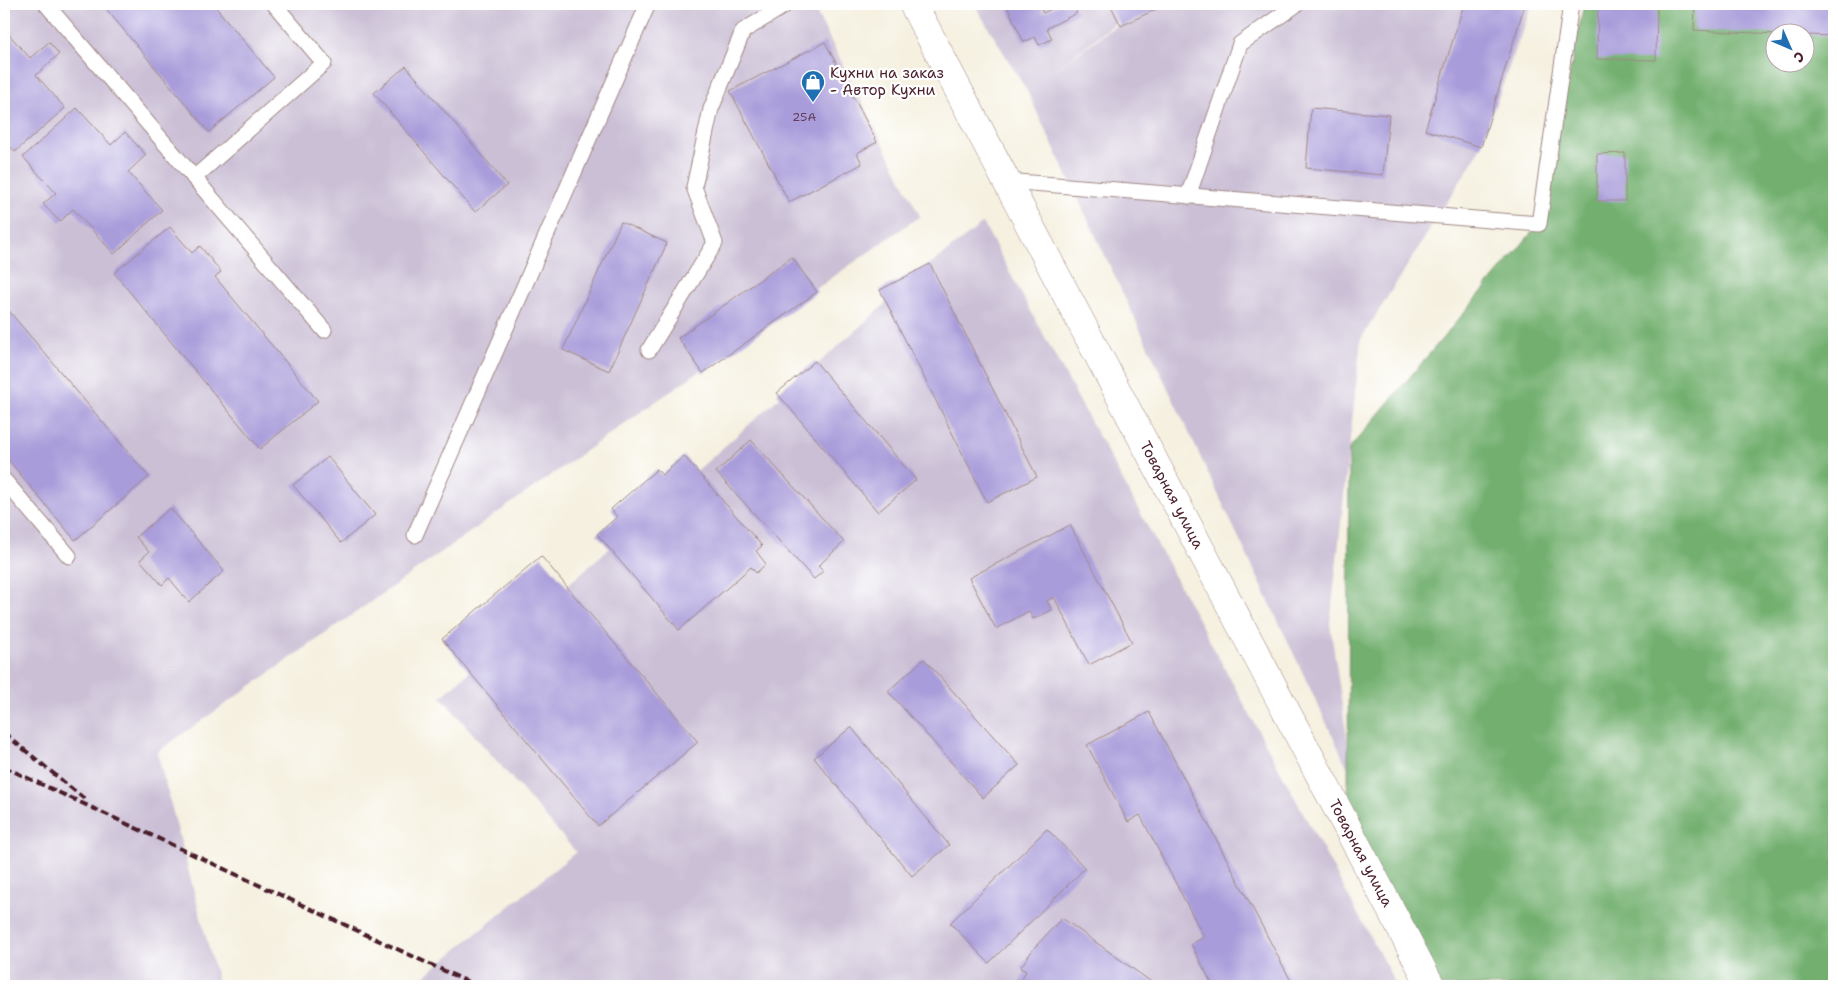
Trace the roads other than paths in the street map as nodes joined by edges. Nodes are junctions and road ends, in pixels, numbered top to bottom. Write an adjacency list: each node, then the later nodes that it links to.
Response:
1 (46, 4): 8 (lane)
2 (274, 4): 8 (lane)
3 (648, 4): 14 (lane)
4 (787, 4): 12 (lane)
5 (914, 4): 9 (street, Товарная улица)
6 (1297, 4): 10 (lane)
7 (1572, 4): 10 (lane)
8 (194, 178): 11 (lane)
9 (1007, 181): 10 (lane); 16 (street, Товарная улица)
10 (1188, 196)
11 (324, 330)
12 (648, 350)
13 (4, 480): 15 (lane)
14 (416, 535)
15 (69, 556)
16 (1431, 986)

